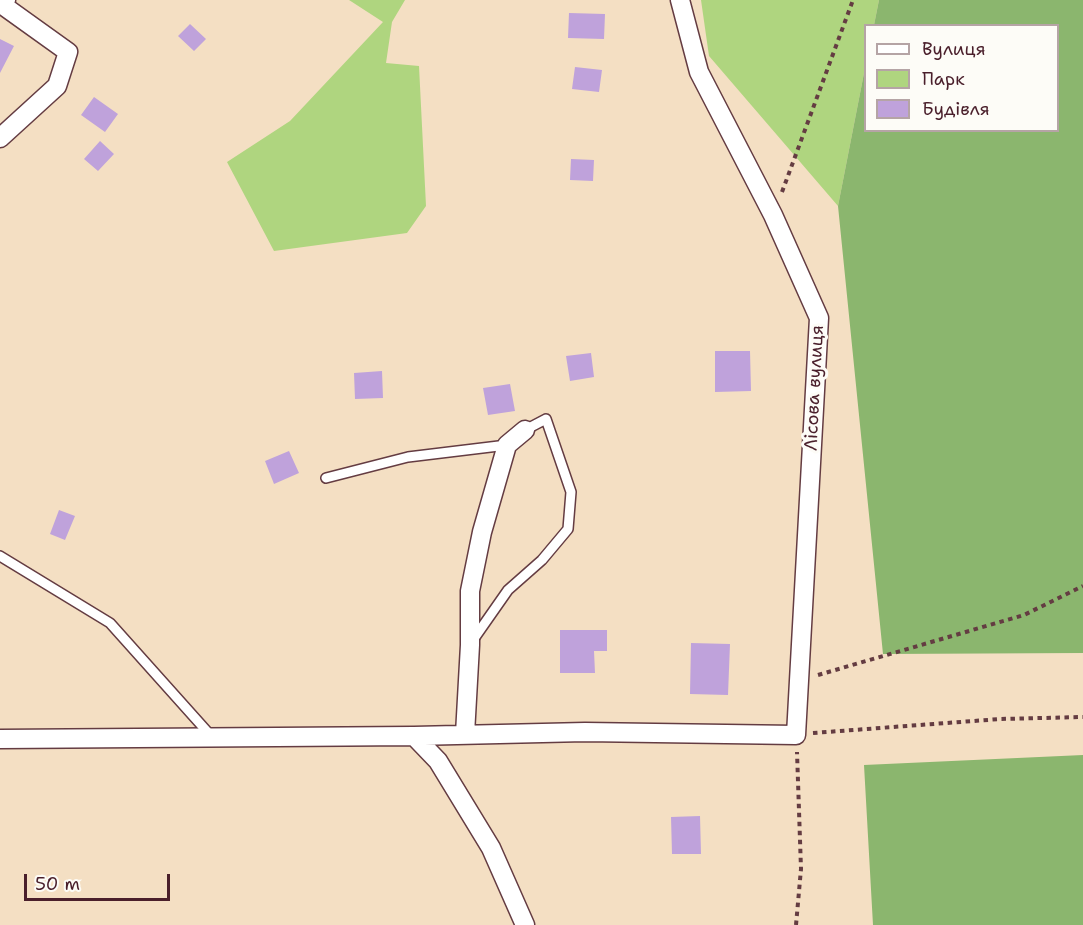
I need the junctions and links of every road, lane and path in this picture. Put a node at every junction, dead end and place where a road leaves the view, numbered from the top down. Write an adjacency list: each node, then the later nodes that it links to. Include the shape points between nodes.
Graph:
1 (6, 0): 4 (street)
2 (680, 0): 6 (street, Лісова вулиця, via 699,72)
3 (853, 0): 6 (path)
4 (0, 4): 5 (street, via 68,52 57,86)
5 (0, 138)
6 (773, 215): 18 (street, Лісова вулиця, via 819,318)
7 (525, 430): 8 (street); 12 (lane, via 546,419 571,492 568,529 542,560 508,590)
8 (507, 445): 9 (lane, via 408,457); 12 (street, via 482,531 470,591)
9 (326, 478)
10 (0, 555): 20 (lane, via 110,623)
11 (1083, 586): 13 (path, via 1024,615 818,674)
12 (470, 645): 17 (street)
13 (817, 686)
14 (1083, 717): 16 (path)
15 (816, 721): 16 (path)
16 (816, 733): 18 (path)
17 (465, 734): 18 (street); 19 (street)
18 (796, 735): 23 (path, via 801,869)
19 (414, 736): 20 (street); 22 (street, via 438,761 492,848)
20 (212, 737): 21 (street)
21 (2, 738)
22 (525, 925)
23 (796, 925)

